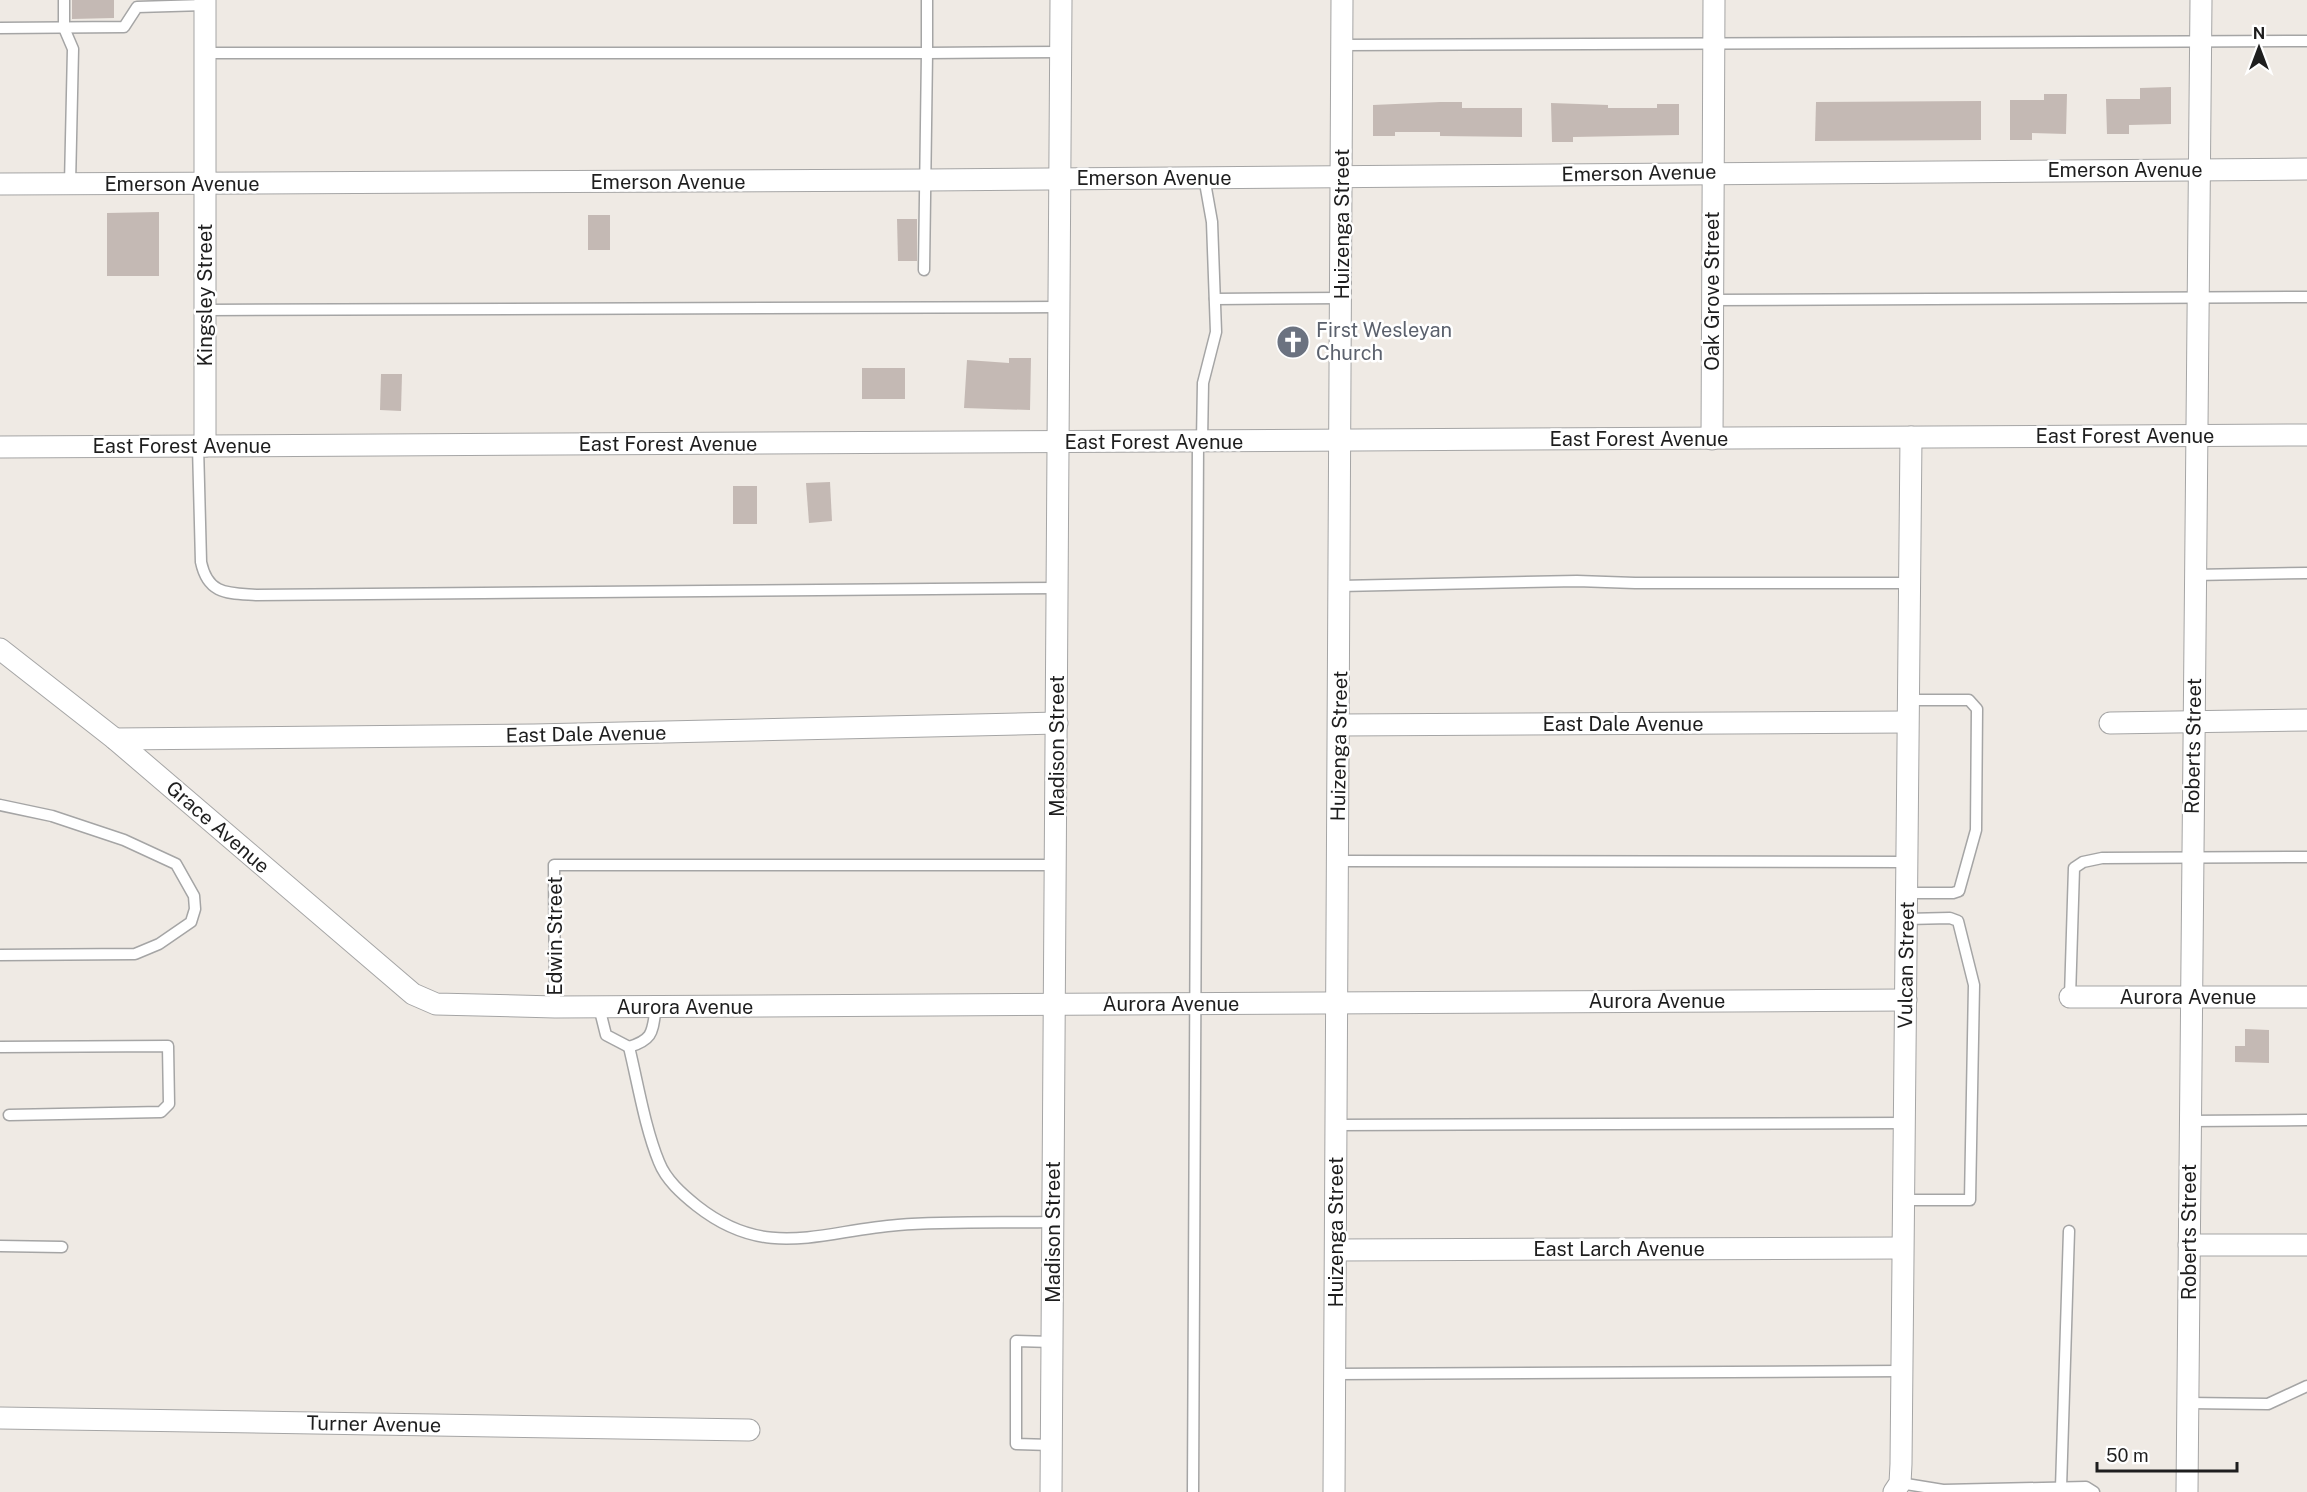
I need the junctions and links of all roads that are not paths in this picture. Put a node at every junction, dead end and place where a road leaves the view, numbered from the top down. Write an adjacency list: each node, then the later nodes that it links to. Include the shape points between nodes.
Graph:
1 (64, 0): 9 (lane)
2 (927, 0): 16 (lane)
3 (1061, 0): 14 (street, Madison Street)
4 (1342, 0): 13 (street, Huizenga Street)
5 (1714, 0): 12 (street, Oak Grove Street)
6 (2201, 0): 11 (street, Roberts Street)
7 (205, 3): 9 (lane, via 136,7 124,27); 15 (street, Kingsley Street)
8 (0, 28): 9 (lane)
9 (64, 28): 25 (lane, via 74,49)
10 (2307, 41): 11 (lane)
11 (2200, 42): 12 (lane); 17 (street, Roberts Street)
12 (1713, 43): 13 (lane); 19 (street, Oak Grove Street)
13 (1342, 45): 21 (street, Huizenga Street)
14 (1061, 52): 16 (lane); 22 (street, Madison Street)
15 (205, 53): 16 (lane); 26 (street, Kingsley Street)
16 (927, 53): 23 (lane)
17 (2199, 169): 18 (street, Emerson Avenue); 19 (street, Emerson Avenue); 30 (street, Roberts Street)
18 (2307, 169)
19 (1712, 172): 21 (street, Emerson Avenue); 32 (street, Oak Grove Street)
20 (1204, 177): 21 (street, Emerson Avenue); 22 (street, Emerson Avenue); 31 (lane, via 1212,222)
21 (1342, 177): 29 (street, Huizenga Street)
22 (1059, 178): 23 (street, Emerson Avenue); 33 (street, Madison Street)
23 (927, 180): 26 (street, Emerson Avenue); 27 (lane)
24 (0, 184): 25 (street, Emerson Avenue)
25 (70, 184): 26 (street, Emerson Avenue)
26 (204, 184): 34 (street, Kingsley Street)
27 (924, 270)
28 (2307, 297): 30 (lane)
29 (1342, 298): 31 (lane); 40 (street, Huizenga Street)
30 (2198, 298): 32 (lane); 36 (street, Roberts Street)
31 (1215, 299): 39 (lane, via 1215,332 1203,383)
32 (1712, 300): 38 (street, Oak Grove Street)
33 (1059, 307): 34 (lane); 41 (street, Madison Street)
34 (205, 310): 42 (street, Kingsley Street)
35 (2307, 435): 36 (street, East Forest Avenue)
36 (2196, 436): 37 (street, East Forest Avenue); 45 (street, Roberts Street)
37 (1911, 437): 38 (street, East Forest Avenue); 46 (street, Vulcan Street)
38 (1712, 439): 40 (street, East Forest Avenue)
39 (1200, 441): 40 (street, East Forest Avenue); 41 (street, East Forest Avenue); 73 (lane)
40 (1341, 441): 47 (street, Huizenga Street)
41 (1058, 442): 42 (street, East Forest Avenue); 48 (street, Madison Street)
42 (202, 446): 43 (street, East Forest Avenue); 48 (lane, via 201,562 210,584 227,592 256,595)
43 (0, 447)
44 (2307, 573): 45 (lane)
45 (2194, 575): 52 (street, Roberts Street)
46 (1911, 583): 47 (lane, via 1577,581); 50 (street, Vulcan Street)
47 (1340, 586): 56 (street, Huizenga Street)
48 (1058, 588): 54 (street, Madison Street)
49 (0, 649): 57 (street, Grace Avenue)
50 (1908, 700): 53 (street, Vulcan Street); 64 (lane, via 1970,700 1977,709 1976,830 1959,891)
51 (2307, 720): 52 (street)
52 (2194, 721): 55 (street); 60 (street, Roberts Street)
53 (1907, 722): 56 (street, East Dale Avenue); 62 (street, Vulcan Street)
54 (1057, 723): 57 (street, East Dale Avenue, via 534,735); 63 (street, Madison Street)
55 (2110, 723)
56 (1340, 725): 61 (street, Huizenga Street)
57 (115, 739): 72 (street, Grace Avenue, via 413,994)
58 (0, 805): 66 (lane, via 52,816 124,840 176,864 194,896 195,909 191,922 159,944 135,954)
59 (2307, 857): 60 (lane)
60 (2192, 858): 67 (lane, via 2102,858 2074,868); 68 (street, Roberts Street)
61 (1338, 861): 62 (lane); 71 (street, Huizenga Street)
62 (1907, 862): 64 (street, Vulcan Street)
63 (1056, 865): 74 (street, Madison Street); 75 (lane, Edwin Street, via 554,865)
64 (1907, 893): 65 (street, Vulcan Street)
65 (1906, 919): 70 (street, Vulcan Street); 85 (lane, via 1958,921 1974,985 1970,1200)
66 (0, 955)
67 (2070, 997): 68 (street, Aurora Avenue)
68 (2190, 997): 69 (street, Aurora Avenue); 82 (street, Roberts Street)
69 (2307, 997)
70 (1906, 1000): 71 (street, Aurora Avenue); 83 (street, Vulcan Street)
71 (1337, 1003): 73 (street, Aurora Avenue); 84 (street, Huizenga Street)
72 (436, 1004): 75 (street, Aurora Avenue)
73 (1197, 1004): 74 (street, Aurora Avenue); 105 (lane)
74 (1055, 1005): 77 (street, Aurora Avenue); 86 (street, Madison Street)
75 (555, 1007): 76 (street, Aurora Avenue)
76 (599, 1007): 77 (street, Aurora Avenue); 79 (lane, via 606,1035)
77 (656, 1007): 79 (lane, via 652,1033 646,1042)
78 (0, 1047): 80 (lane, via 168,1046 169,1104 161,1112)
79 (629, 1047): 86 (lane, via 659,1163 680,1192 709,1215 744,1234 796,1240 896,1225)
80 (9, 1115)
81 (2307, 1120): 82 (lane)
82 (2190, 1121): 88 (street, Roberts Street)
83 (1904, 1123): 84 (lane); 85 (street, Vulcan Street)
84 (1336, 1125): 93 (street, Huizenga Street)
85 (1903, 1200): 92 (street, Vulcan Street)
86 (1053, 1222): 94 (street, Madison Street)
87 (2069, 1231): 103 (lane)
88 (2189, 1245): 89 (street); 98 (street, Roberts Street)
89 (2307, 1245)
90 (0, 1246): 91 (lane)
91 (62, 1246)
92 (1902, 1248): 93 (street, East Larch Avenue); 95 (street, Vulcan Street)
93 (1336, 1250): 96 (street, Huizenga Street)
94 (1052, 1342): 101 (street, Madison Street); 101 (lane, via 1016,1341 1016,1444)
95 (1902, 1371): 96 (lane); 102 (street, Vulcan Street)
96 (1335, 1374): 106 (street, Huizenga Street)
97 (2307, 1386): 98 (lane, via 2268,1404)
98 (2188, 1403): 108 (street, Roberts Street)
99 (0, 1418): 100 (street, Turner Avenue)
100 (749, 1430)
101 (1051, 1445): 104 (street, Madison Street)
102 (1897, 1487): 103 (lane)
103 (2061, 1488): 107 (lane, via 2086,1487)
104 (1051, 1492)
105 (1193, 1492)
106 (1334, 1492)
107 (2094, 1492)
108 (2187, 1492)

